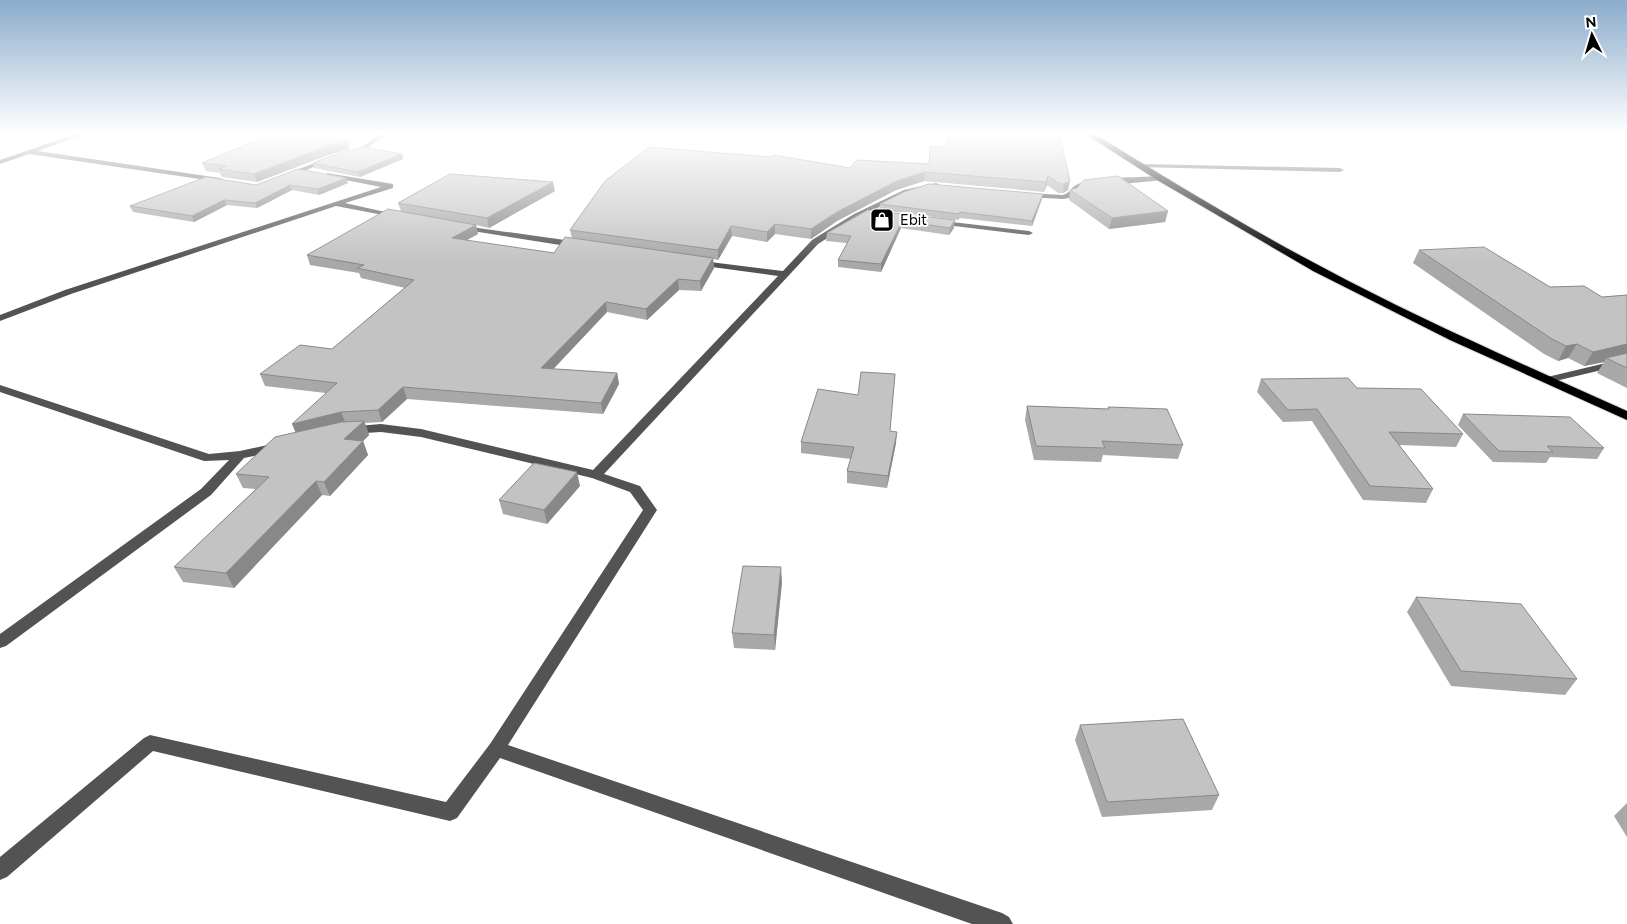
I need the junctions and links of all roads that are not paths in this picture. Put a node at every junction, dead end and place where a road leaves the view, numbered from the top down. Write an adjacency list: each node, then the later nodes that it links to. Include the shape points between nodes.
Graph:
1 (196, 176): 7 (street)
2 (283, 176): 6 (street)
3 (334, 176): 10 (street, via 390,186)
4 (1157, 176): 5 (highway)
5 (1160, 178): 9 (street, via 1092,183 1078,186 1071,195 1063,197); 22 (highway, via 1316,269)
6 (275, 179)
7 (230, 181)
8 (946, 185): 11 (street, via 916,188)
9 (1018, 195)
10 (335, 204): 13 (street); 20 (street, via 68,292)
11 (864, 212): 12 (street); 19 (street, via 815,242)
12 (883, 215)
13 (409, 218)
14 (932, 221): 16 (street)
15 (446, 225): 17 (street)
16 (1029, 233)
17 (591, 246)
18 (688, 260): 19 (street)
19 (784, 274): 28 (street)
20 (0, 318)
21 (1627, 361): 22 (street)
22 (1547, 380): 24 (highway)
23 (0, 388): 27 (street, via 208,458)
24 (1627, 416)
25 (337, 432): 28 (street, via 382,428 421,433)
26 (291, 443): 27 (street)
27 (240, 456): 29 (street, via 206,492)
28 (596, 475): 30 (street, via 635,489 650,510)
29 (0, 642)
30 (496, 749): 31 (street, via 450,812 150,743); 32 (street)
31 (0, 870)
32 (1002, 924)

